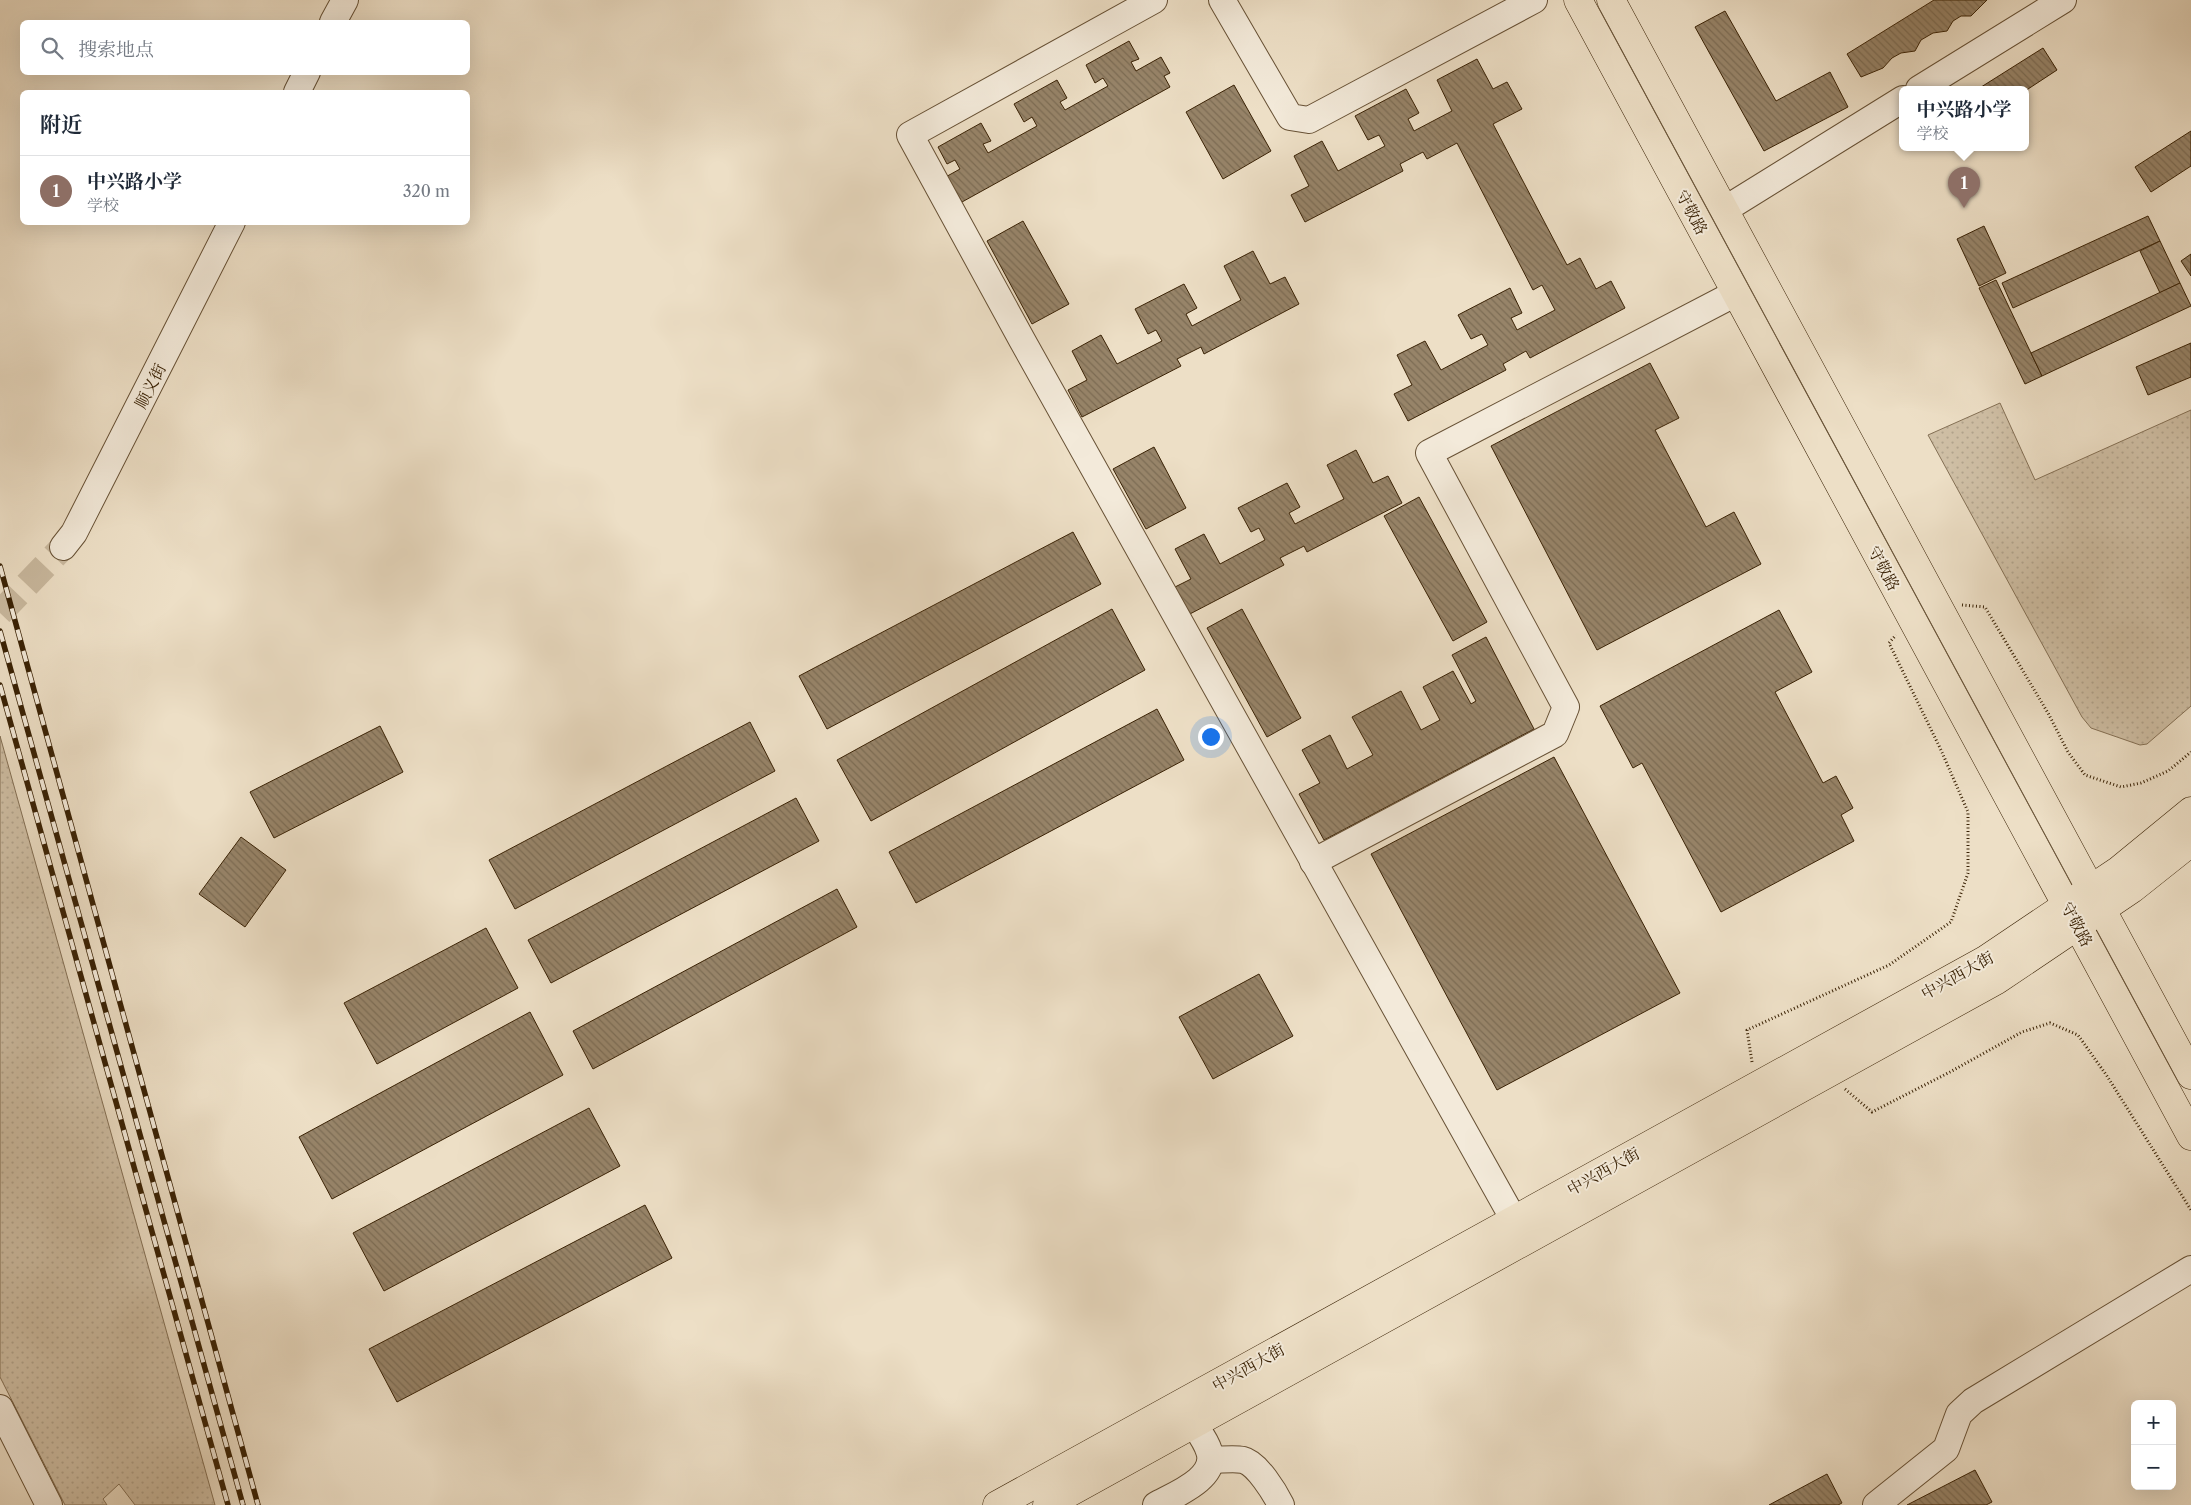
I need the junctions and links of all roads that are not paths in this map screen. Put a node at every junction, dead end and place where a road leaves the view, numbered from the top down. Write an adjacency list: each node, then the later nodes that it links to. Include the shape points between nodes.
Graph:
1 (345, 0): 8 (street)
2 (1154, 0): 19 (street, via 910,135)
3 (1222, 0): 4 (street, via 1290,117 1300,120 1309,120)
4 (1534, 0)
5 (1578, 0): 15 (main road, 守敬路)
6 (1610, 0): 13 (main road, 守敬路)
7 (2063, 0): 10 (street)
8 (334, 20)
9 (306, 75): 11 (street)
10 (1924, 86)
11 (298, 90)
12 (1899, 101): 13 (street)
13 (1724, 210): 20 (main road, 守敬路)
14 (230, 225): 16 (street, 顺义街, via 79,524)
15 (1736, 293): 19 (street, via 1429,453 1566,707 1555,734); 21 (main road, 守敬路)
16 (63, 547)
17 (2191, 812): 20 (main road, 中兴西大街, via 2119,870)
18 (2191, 842): 20 (main road, 中兴西大街, via 2132,889)
19 (1313, 862): 24 (street)
20 (2096, 900): 21 (main road, 中兴西大街); 22 (main road, 守敬路)
21 (2072, 916): 23 (main road, 守敬路); 24 (main road, 中兴西大街, via 1985,960); 27 (main road, 中兴西大街, via 1997,980)
22 (2191, 1075)
23 (2191, 1136)
24 (1514, 1220): 30 (main road, 中兴西大街)
25 (2191, 1270): 34 (street, via 1973,1401 1959,1414 1946,1449)
26 (0, 1408): 29 (street)
27 (1194, 1423): 28 (street); 31 (main road, 中兴西大街)
28 (1212, 1460): 32 (street, via 1210,1468 1193,1484); 33 (street, via 1245,1460 1257,1470)
29 (49, 1505)
30 (997, 1505)
31 (1047, 1505)
32 (1156, 1505)
33 (1281, 1505)
34 (1876, 1505)

